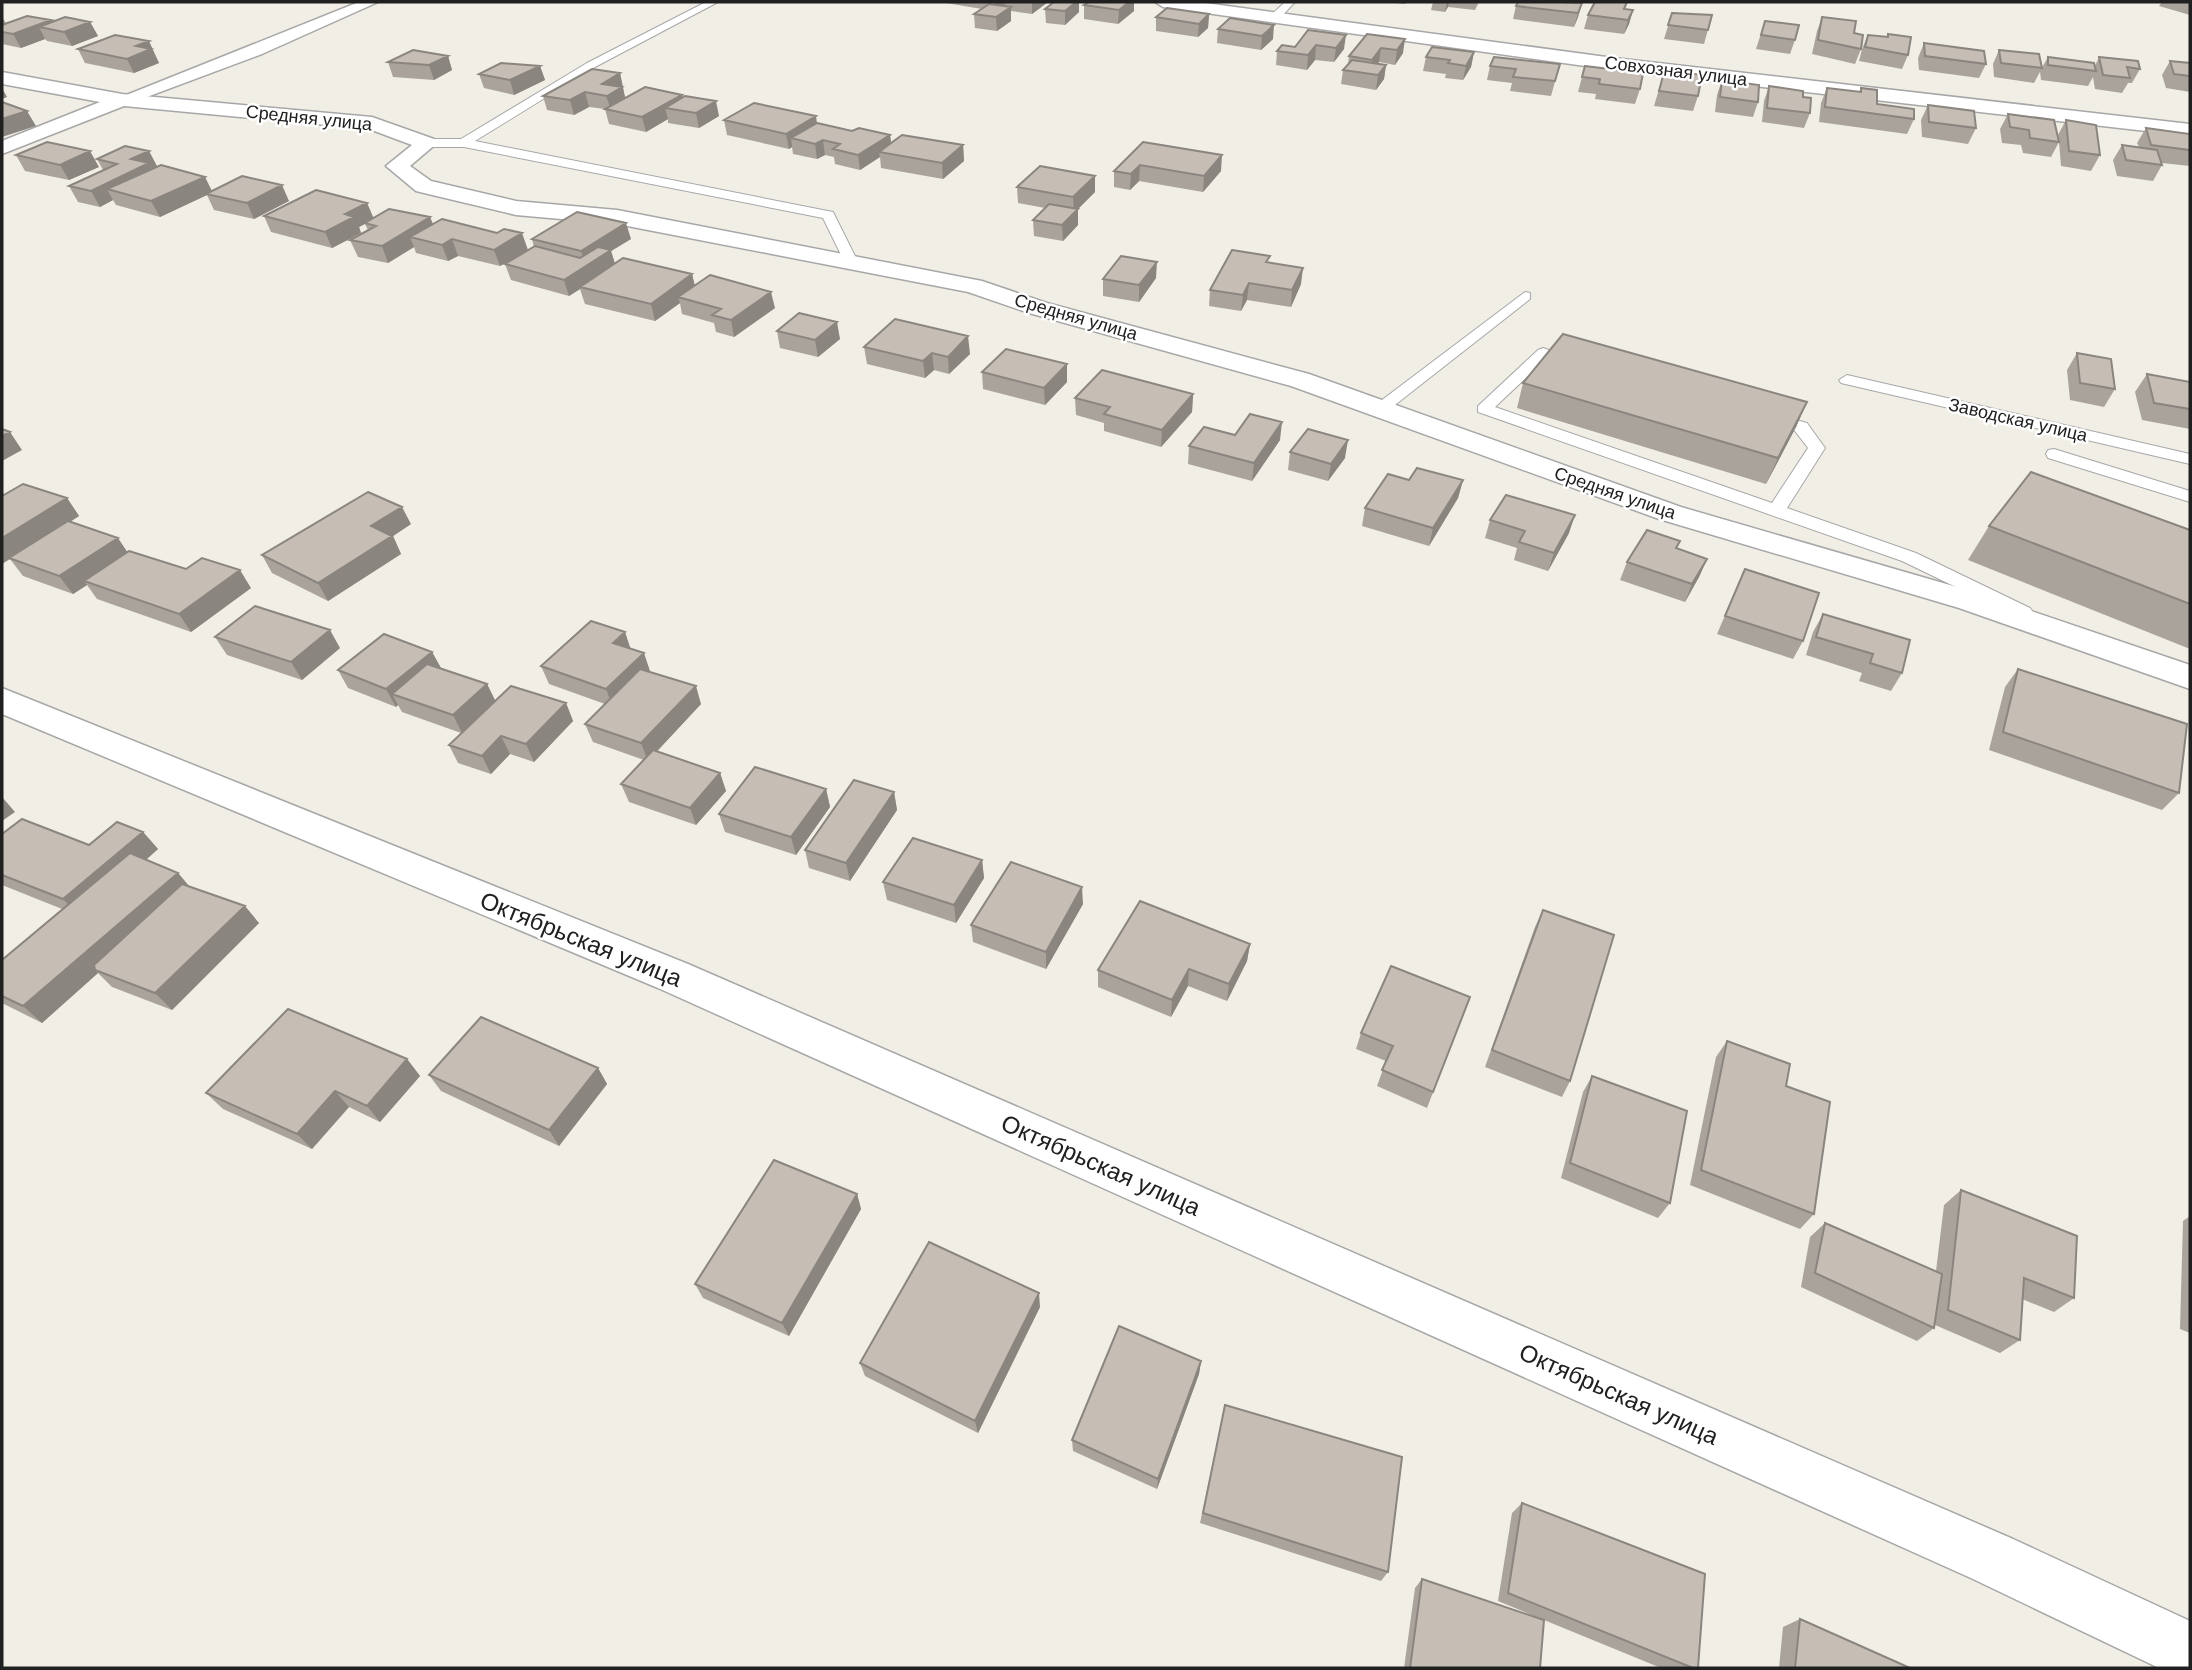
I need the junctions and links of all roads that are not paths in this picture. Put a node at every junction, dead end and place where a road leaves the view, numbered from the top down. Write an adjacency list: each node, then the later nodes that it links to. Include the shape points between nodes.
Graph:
1 (372, 2): 7 (street)
2 (713, 2): 10 (lane, via 591,65)
3 (1163, 2): 5 (street, Совхозная улица)
4 (1290, 2): 5 (lane)
5 (1274, 18): 8 (street, Совхозная улица, via 1614,64)
6 (2, 78): 7 (street, Средняя улица)
7 (122, 100): 9 (street, Средняя улица, via 372,123); 11 (street)
8 (2190, 130)
9 (427, 143): 10 (lane); 12 (street, Средняя улица, via 397,166 424,186 516,208 617,217)
10 (464, 143): 12 (lane, via 828,215)
11 (2, 148)
12 (851, 262): 16 (street, Средняя улица, via 972,286 1300,380)
13 (1525, 296): 16 (lane)
14 (1595, 368): 21 (lane, via 1543,353 1484,409)
15 (1847, 380): 19 (lane, Заводская улица)
16 (1380, 410): 22 (street, Средняя улица, via 1670,513)
17 (1749, 412): 21 (lane, via 1801,427 1817,448)
18 (2054, 454): 20 (lane)
19 (2190, 459)
20 (2190, 497)
21 (1776, 511): 22 (lane, via 1909,558)
22 (2076, 637): 23 (street, Средняя улица)
23 (2190, 677)
24 (2, 701): 25 (street, Октябрьская улица, via 673,976 1993,1559)
25 (2190, 1652)

